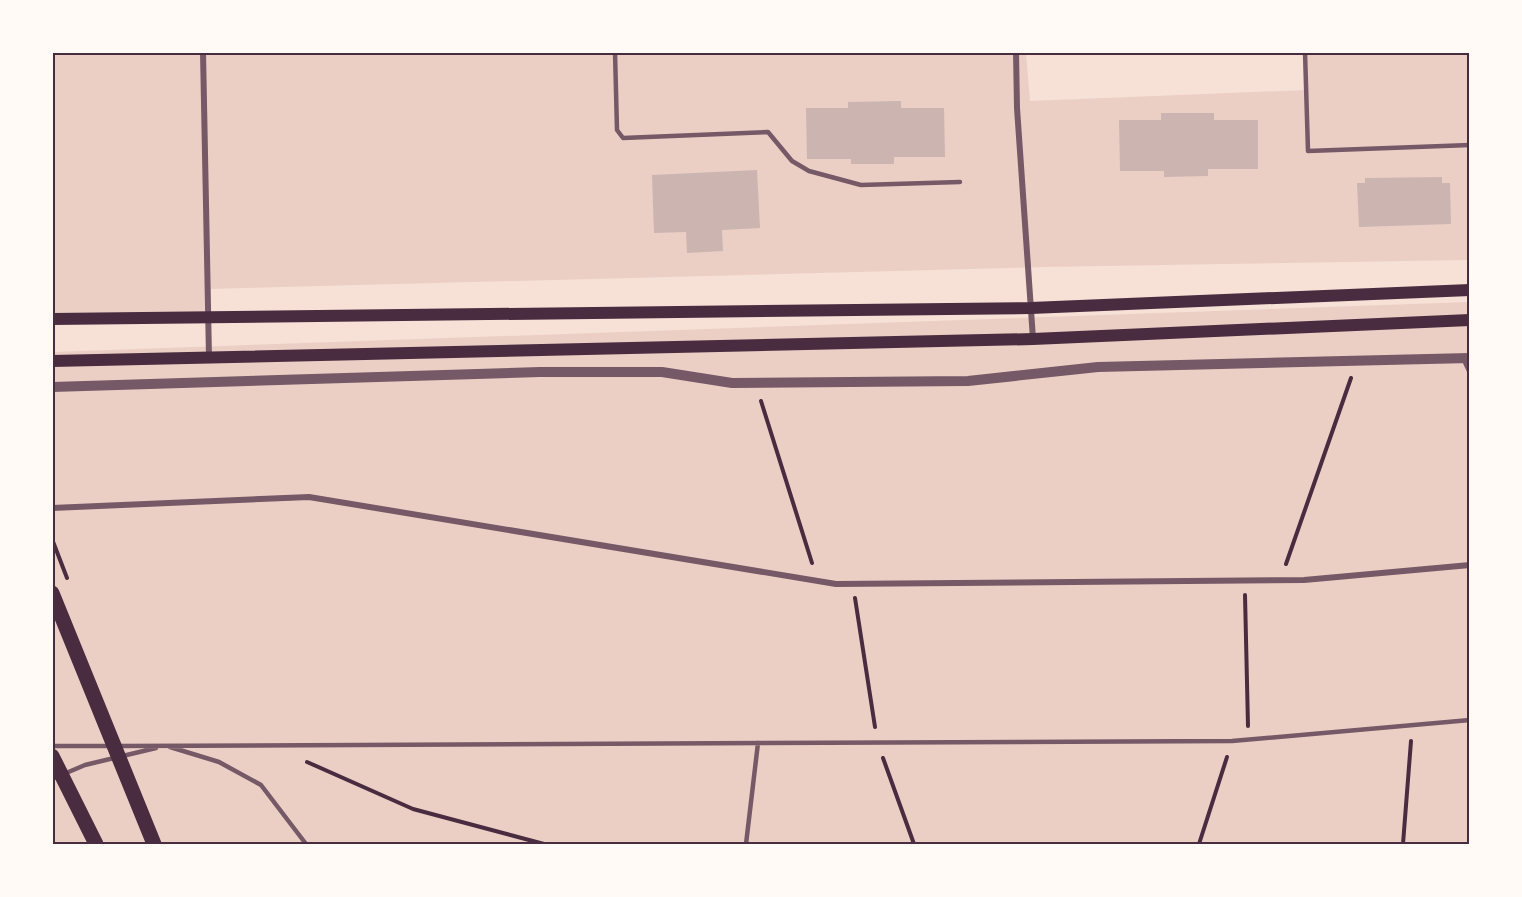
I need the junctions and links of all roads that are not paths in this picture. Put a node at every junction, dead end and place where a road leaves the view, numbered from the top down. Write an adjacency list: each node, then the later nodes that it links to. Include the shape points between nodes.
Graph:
1 (203, 52): 9 (street)
2 (615, 52): 6 (lane, via 617,130 623,138 768,132 792,161 809,171 861,186)
3 (1016, 52): 8 (street)
4 (1305, 52): 5 (lane, via 1308,151)
5 (1470, 145)
6 (960, 182)
7 (1470, 290): 8 (main road)
8 (1031, 309): 9 (main road); 12 (street)
9 (209, 316): 10 (main road); 13 (street)
10 (52, 319)
11 (1470, 320): 12 (main road)
12 (1033, 339): 13 (main road)
13 (209, 358): 15 (main road)
14 (1466, 358): 16 (lane); 17 (street, via 1098,367 968,381 732,383 662,372 540,372)
15 (52, 361)
16 (1470, 373)
17 (52, 387)
18 (52, 508): 19 (street, via 309,497 853,584 1280,580)
19 (1470, 565)
20 (52, 593): 28 (main road)
21 (1470, 720): 22 (lane, via 1232,741)
22 (758, 743): 24 (lane); 30 (lane)
23 (52, 746): 24 (lane)
24 (164, 746): 26 (lane, via 85,765); 29 (lane, via 219,762 261,785)
25 (52, 756): 27 (main road)
26 (52, 779)
27 (96, 844)
28 (154, 844)
29 (306, 844)
30 (746, 844)

